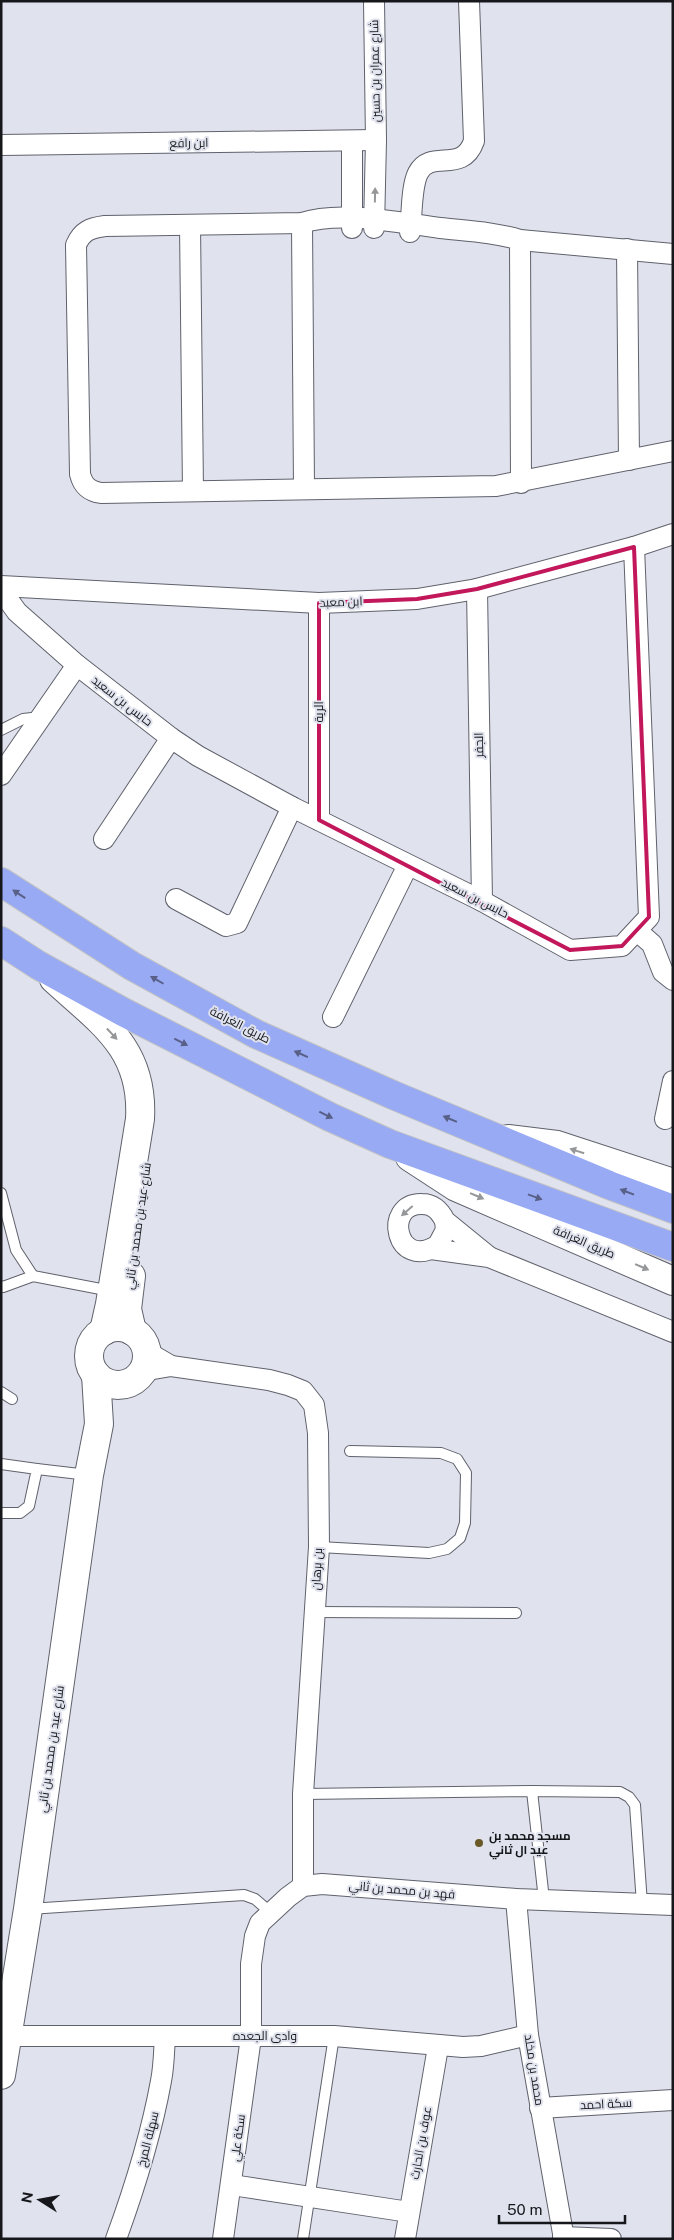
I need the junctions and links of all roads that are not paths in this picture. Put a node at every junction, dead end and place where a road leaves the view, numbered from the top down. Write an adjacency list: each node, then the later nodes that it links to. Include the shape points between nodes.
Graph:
1 (374, 1): 3 (street, شارع عمران بن حسين)
2 (469, 1): 10 (street, via 474,141 465,156 429,163 418,172)
3 (376, 140): 4 (street, ابن رافع); 8 (street, شارع عمران بن حسين, one-way to 3)
4 (352, 141): 5 (street, ابن رافع); 7 (street)
5 (1, 145)
6 (302, 223): 7 (street, via 327,229); 9 (street); 17 (street)
7 (352, 223): 8 (street)
8 (375, 224): 10 (street)
9 (190, 225): 18 (street); 18 (street, via 96,227 80,236 76,245 82,482 101,494)
10 (411, 228): 11 (street, via 486,242)
11 (520, 240): 12 (street); 16 (street)
12 (627, 249): 13 (street); 15 (street)
13 (673, 254)
14 (673, 451): 15 (street)
15 (629, 460): 16 (street)
16 (521, 483): 17 (street, via 484,487)
17 (304, 489): 18 (street)
18 (193, 491)
19 (673, 534): 20 (street, ابن معبد)
20 (634, 547): 22 (street, ابن معبد); 36 (street, حابس بن سعيد, via 648,917)
21 (1, 588): 23 (street, ابن معبد); 24 (street, حابس بن سعيد, via 17,612)
22 (477, 588): 23 (street, ابن معبد, via 417,600); 35 (street, الجفر)
23 (319, 603): 30 (street, الرية)
24 (77, 666): 25 (street); 27 (street, حابس بن سعيد)
25 (41, 717): 26 (lane, via 23,719); 28 (street)
26 (1, 730)
27 (171, 738): 29 (street, حابس بن سعيد); 31 (street)
28 (1, 775)
29 (292, 807): 30 (street, حابس بن سعيد); 34 (street, via 236,923 226,926)
30 (319, 820): 32 (street, حابس بن سعيد)
31 (104, 838)
32 (408, 866): 35 (street, حابس بن سعيد); 40 (street)
33 (1, 882): 43 (highway, طريق الغرافة, one-way to 33, via 256,1034 132,966)
34 (176, 899)
35 (482, 900): 36 (street, حابس بن سعيد, via 570,950 622,946)
36 (636, 931): 39 (street, via 652,944 663,972)
37 (1, 940): 38 (highway, طريق الغرافة)
38 (38, 965): 44 (street, شارع عيد بن محمد بن ثاني, one-way to 44, via 102,1023 125,1049 141,1100); 45 (highway, طريق الغرافة, one-way to 45, via 166,1034)
39 (673, 980)
40 (333, 1017)
41 (673, 1081): 42 (street)
42 (665, 1119)
43 (495, 1138): 46 (street, طريق الغرافة, one-way to 43, via 557,1145); 48 (highway, طريق الغرافة, one-way to 43)
44 (136, 1140): 56 (street, شارع عيد بن محمد بن ثاني); 59 (street, شارع عيد بن محمد بن ثاني, via 141,1134 150,1139 127,1299)
45 (390, 1144): 50 (highway, طريق الغرافة, one-way to 50); 54 (street, طريق الغرافة, one-way to 54, via 456,1187)
46 (673, 1183)
47 (1, 1193): 53 (lane, via 16,1250)
48 (673, 1209)
49 (445, 1221): 51 (street, via 443,1238); 51 (street, one-way to 51, via 435,1207 427,1204 409,1207 398,1221 400,1238 406,1246 422,1251); 52 (street)
50 (673, 1247)
51 (431, 1249): 52 (street)
52 (489, 1257): 58 (street)
53 (33, 1276): 55 (lane); 56 (lane)
54 (673, 1280)
55 (1, 1286)
56 (112, 1291): 57 (street, شارع عيد بن محمد بن ثاني)
57 (104, 1331): 59 (street, via 121,1327); 60 (street, via 97,1336 90,1351)
58 (673, 1332)
59 (136, 1360): 60 (street, via 108,1383); 63 (street, شارع عيد بن محمد بن ثاني); 69 (street, بن برهان, via 268,1380 303,1391 314,1405 318,1433)
60 (96, 1374): 63 (street, شارع عيد بن محمد بن ثاني)
61 (1, 1392): 62 (lane)
62 (12, 1399)
63 (99, 1424): 67 (street, شارع عيد بن محمد بن ثاني)
64 (350, 1451): 69 (lane, via 441,1453 458,1459 466,1473 465,1524 460,1538 447,1548 429,1553)
65 (1, 1464): 66 (lane)
66 (36, 1469): 67 (lane); 68 (lane, via 29,1506 20,1513)
67 (89, 1475): 79 (street, شارع عيد بن محمد بن ثاني)
68 (1, 1513)
69 (319, 1547): 70 (street, بن برهان)
70 (315, 1612): 71 (lane); 73 (street, بن برهان)
71 (516, 1613)
72 (532, 1791): 73 (lane); 76 (lane); 77 (lane, via 610,1791 629,1797 636,1815)
73 (303, 1794): 74 (street, بن برهان)
74 (303, 1886): 75 (street, فهد بن محمد بن ثاني, via 322,1884); 80 (street)
75 (516, 1899): 76 (street, فهد بن محمد بن ثاني); 81 (street, محمد بن مخلد)
76 (544, 1900): 77 (street, فهد بن محمد بن ثاني)
77 (642, 1904): 78 (street, فهد بن محمد بن ثاني)
78 (673, 1905)
79 (28, 1909): 80 (lane, via 238,1895 255,1898); 82 (street, شارع عيد بن محمد بن ثاني)
80 (270, 1912): 85 (street, via 260,1923 253,1944)
81 (528, 2035): 86 (street, وادى الجعده, via 481,2046); 89 (street, محمد بن مخلد)
82 (5, 2036): 83 (street, وادى الجعده); 87 (street, شارع عيد بن محمد بن ثاني)
83 (165, 2036): 85 (street, وادى الجعده); 94 (street, سهلة المرخ, via 162,2079 151,2132)
84 (334, 2036): 85 (street, وادى الجعده); 86 (street, وادى الجعده); 91 (lane)
85 (251, 2037): 90 (street, سكة علي)
86 (438, 2047): 92 (street, عوف بن الحارث)
87 (1, 2075)
88 (673, 2100): 89 (street, سكة احمد)
89 (540, 2108): 93 (street, محمد بن مخلد)
90 (232, 2185): 91 (street); 95 (street, سكة علي)
91 (308, 2197): 92 (street); 96 (lane)
92 (409, 2212): 97 (street, عوف بن الحارث)
93 (563, 2238): 98 (street)
94 (116, 2239)
95 (223, 2239)
96 (302, 2239)
97 (405, 2239)
98 (611, 2239)

